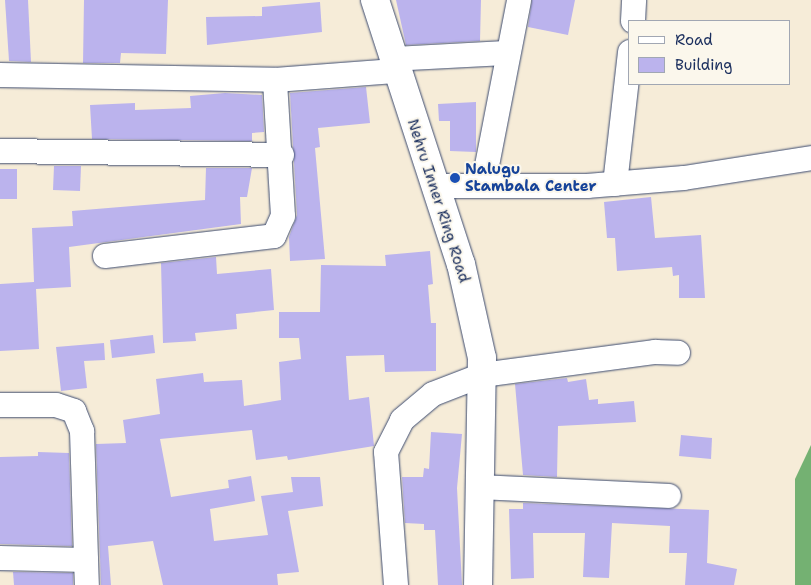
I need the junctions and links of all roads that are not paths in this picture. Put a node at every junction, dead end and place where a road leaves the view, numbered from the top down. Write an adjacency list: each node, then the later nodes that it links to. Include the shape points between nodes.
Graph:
1 (375, 0): 6 (street, Nehru Inner Ring Road)
2 (519, 0): 5 (street)
3 (634, 0): 4 (street)
4 (633, 20)
5 (508, 53): 6 (street); 15 (street)
6 (393, 65): 9 (street); 14 (street, Nehru Inner Ring Road)
7 (628, 70): 13 (street)
8 (0, 75): 9 (street)
9 (275, 80): 11 (street)
10 (0, 151): 11 (street)
11 (282, 155): 16 (street, via 283,216 274,236 265,241)
12 (811, 158): 13 (street)
13 (615, 184): 15 (street)
14 (434, 186): 15 (street); 18 (street, Nehru Inner Ring Road, via 461,264 482,358)
15 (482, 186)
16 (105, 256)
17 (678, 353): 18 (street, via 655,352)
18 (482, 375): 20 (street, Nehru Inner Ring Road); 25 (street, via 433,394 402,420 386,452)
19 (0, 405): 23 (street, via 56,405 74,411 82,431)
20 (480, 488): 21 (street); 26 (street, Nehru Inner Ring Road)
21 (669, 496)
22 (0, 558): 23 (street)
23 (86, 560): 24 (street)
24 (87, 585)
25 (396, 585)
26 (478, 585)

